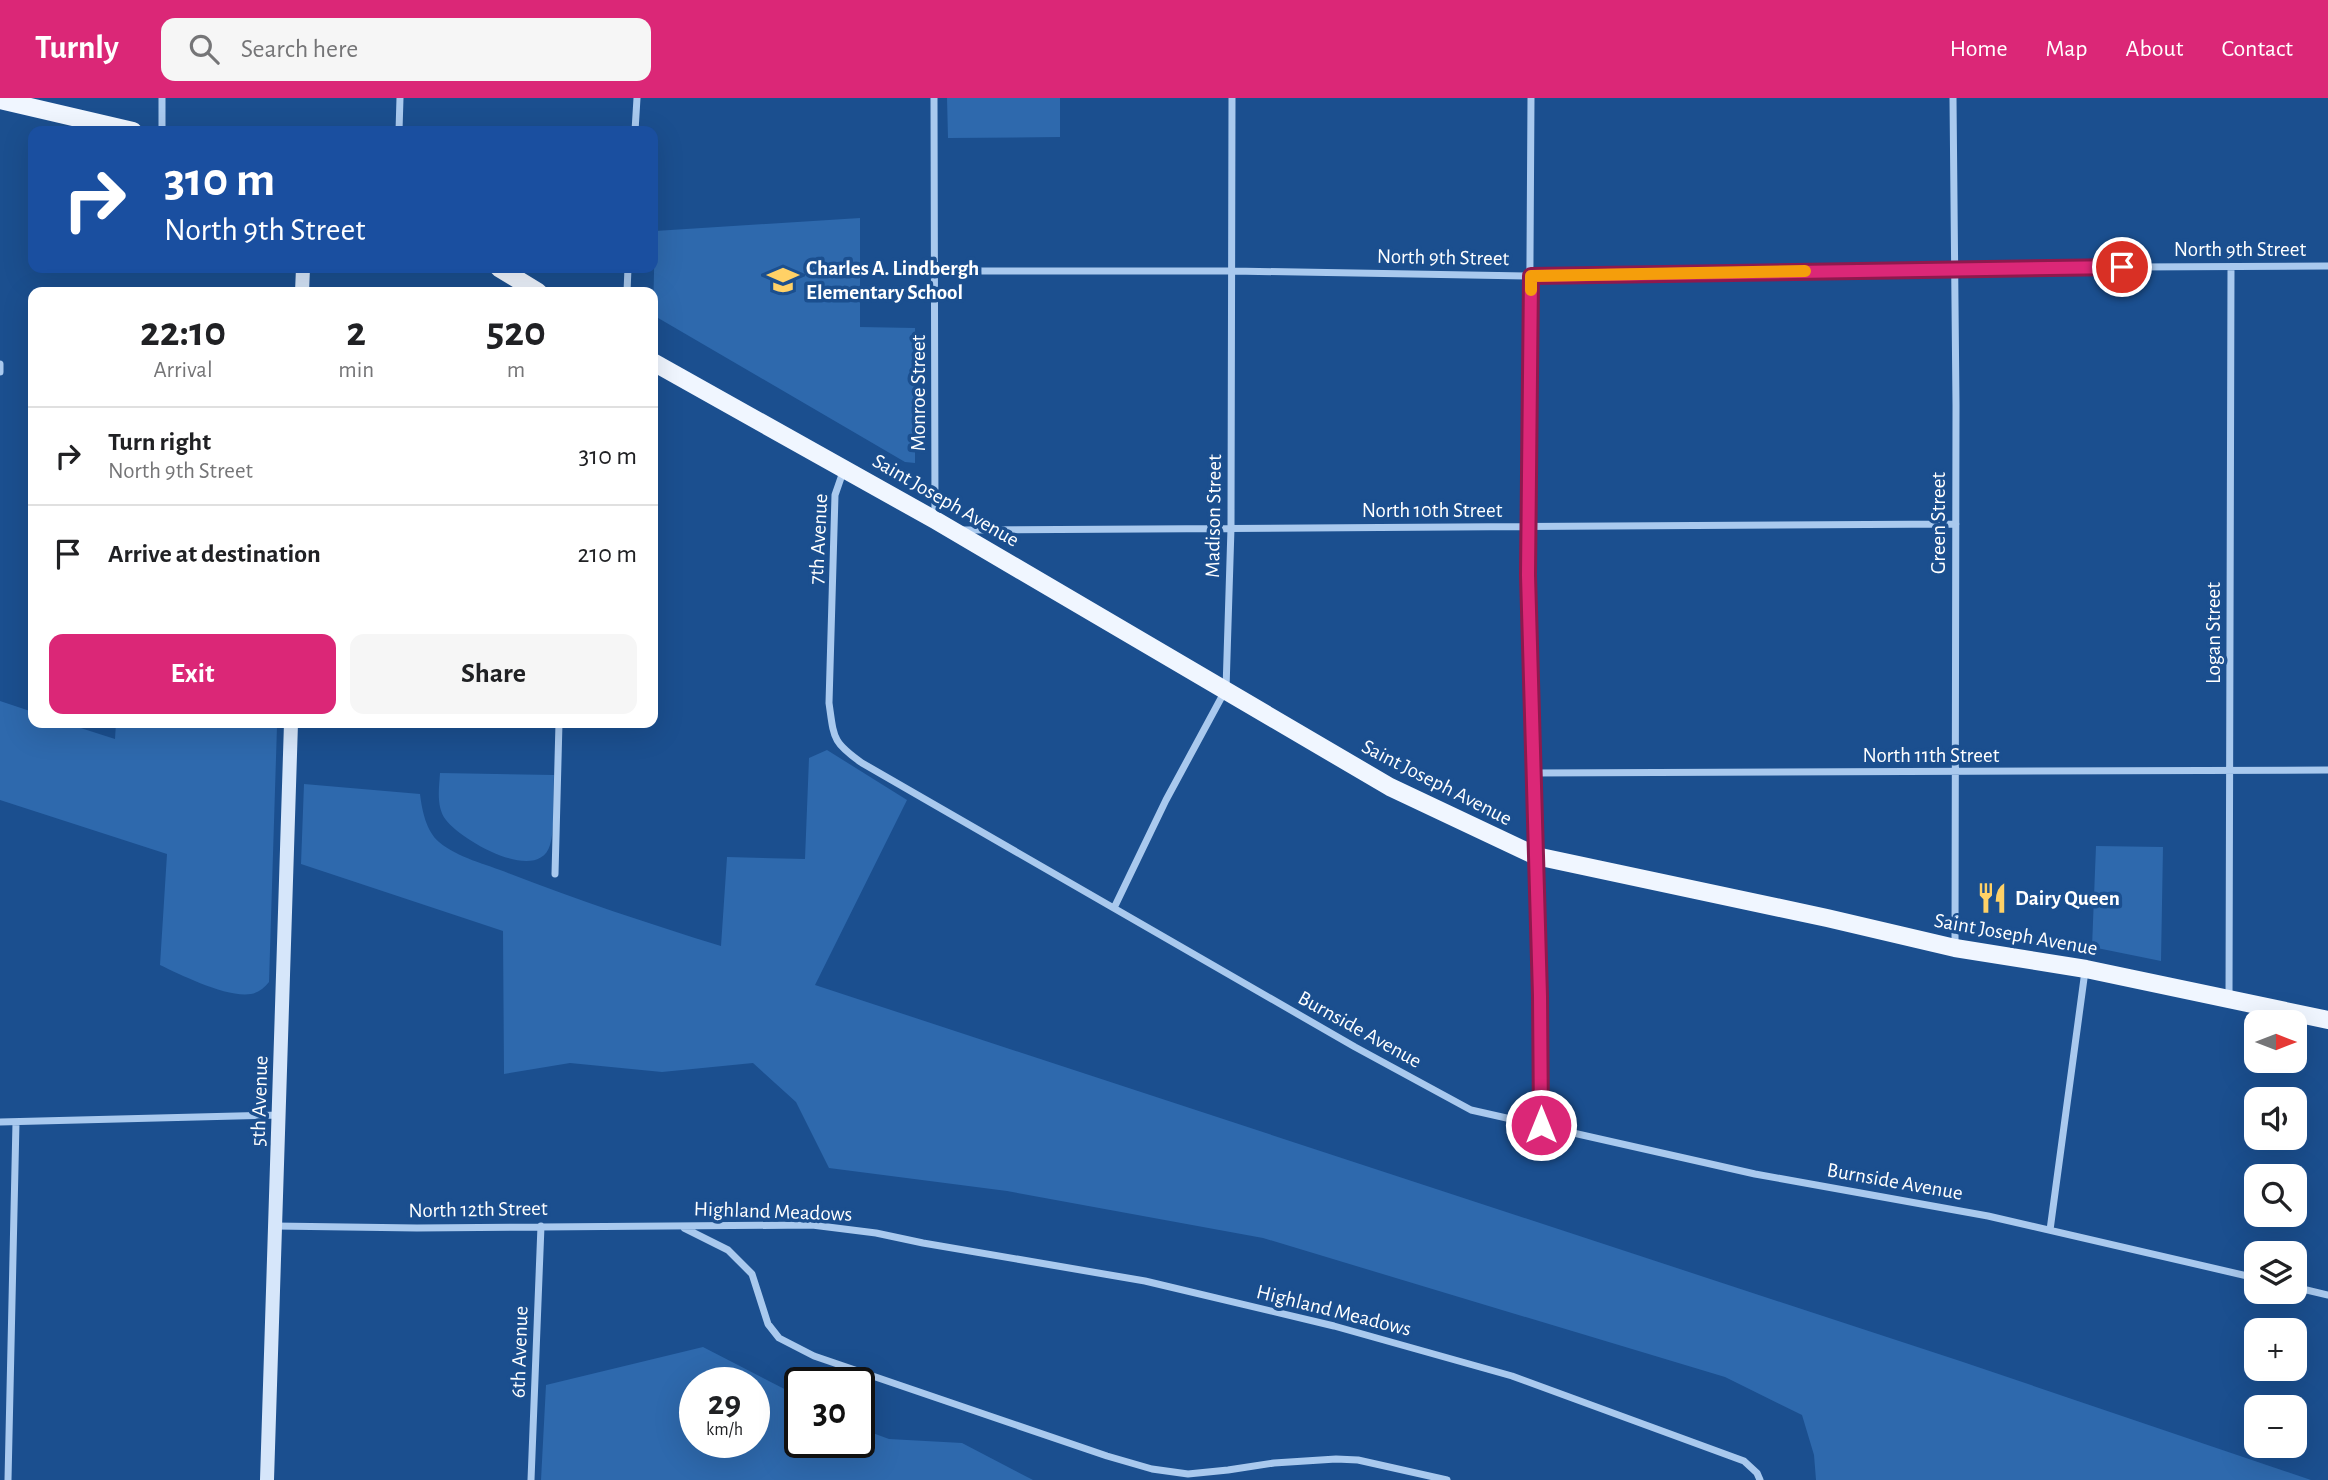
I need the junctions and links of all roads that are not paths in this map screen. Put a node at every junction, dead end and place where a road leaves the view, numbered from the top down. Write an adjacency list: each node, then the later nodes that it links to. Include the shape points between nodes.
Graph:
1 (162, 98): 10 (street)
2 (400, 98): 11 (street)
3 (637, 98): 12 (street)
4 (934, 98): 16 (street, Monroe Street)
5 (1232, 98): 17 (street, Madison Street)
6 (1531, 98): 19 (street)
7 (1953, 98): 15 (street, Green Street)
8 (0, 100): 9 (main road)
9 (112, 126)
10 (162, 126)
11 (399, 126)
12 (635, 126)
13 (2328, 266): 14 (street, North 9th Street)
14 (2231, 267): 15 (street, North 9th Street); 36 (street, Logan Street)
15 (1955, 268): 19 (street, North 9th Street); 26 (street, Green Street)
16 (935, 271): 17 (street, North 9th Street); 25 (street, Monroe Street)
17 (1233, 271): 19 (street, North 9th Street); 28 (street, Madison Street)
18 (507, 273): 20 (main road)
19 (1531, 276): 27 (street)
20 (530, 287)
21 (0, 364): 23 (street)
22 (658, 365): 24 (main road, Saint Joseph Avenue)
23 (0, 372)
24 (844, 468): 25 (main road, Saint Joseph Avenue); 30 (street, 7th Avenue, via 835,495)
25 (935, 520): 29 (main road, Saint Joseph Avenue)
26 (1956, 524): 27 (street, North 10th Street); 35 (street, Green Street)
27 (1528, 527): 28 (street, North 10th Street); 37 (street)
28 (1231, 528): 29 (street, North 10th Street); 31 (street, Madison Street)
29 (951, 530): 31 (main road, Saint Joseph Avenue)
30 (832, 613): 40 (street, Burnside Avenue, via 829,703 837,743 863,763)
31 (1226, 689): 38 (main road, Saint Joseph Avenue, via 1390,787); 40 (street, Madison Street)
32 (291, 728): 45 (street, 5th Avenue)
33 (559, 728): 39 (street)
34 (2328, 770): 36 (street, North 11th Street)
35 (1955, 772): 36 (street, North 11th Street); 37 (street, North 11th Street); 41 (street, Green Street)
36 (2230, 772): 43 (street, Logan Street)
37 (1534, 773): 38 (street)
38 (1536, 856): 41 (main road, Saint Joseph Avenue); 48 (street)
39 (555, 874)
40 (1114, 908): 48 (street, Burnside Avenue, via 1471,1110)
41 (1955, 948): 42 (main road, Saint Joseph Avenue)
42 (2086, 969): 43 (main road, Saint Joseph Avenue); 52 (street)
43 (2229, 1000): 44 (main road, Saint Joseph Avenue)
44 (2328, 1020)
45 (279, 1115): 47 (street); 49 (street, 5th Avenue)
46 (0, 1122): 47 (street)
47 (16, 1122): 56 (street)
48 (1541, 1125): 52 (street, Burnside Avenue, via 1755,1174)
49 (275, 1226): 50 (street, North 12th Street); 57 (street, 5th Avenue)
50 (541, 1226): 51 (street, North 12th Street); 58 (street, 6th Avenue)
51 (681, 1226): 59 (street, Highland Meadows, via 728,1250 752,1274 768,1324 779,1338 814,1356 1107,1456 1188,1474 1274,1463 1358,1460); 60 (street, Highland Meadows, via 811,1225 1145,1281 1334,1326 1511,1376 1744,1461)
52 (2050, 1230): 53 (street, Burnside Avenue)
53 (2244, 1275)
54 (2307, 1290): 55 (street)
55 (2328, 1295)
56 (8, 1480)
57 (267, 1480)
58 (531, 1480)
59 (1447, 1480)
60 (1760, 1480)

